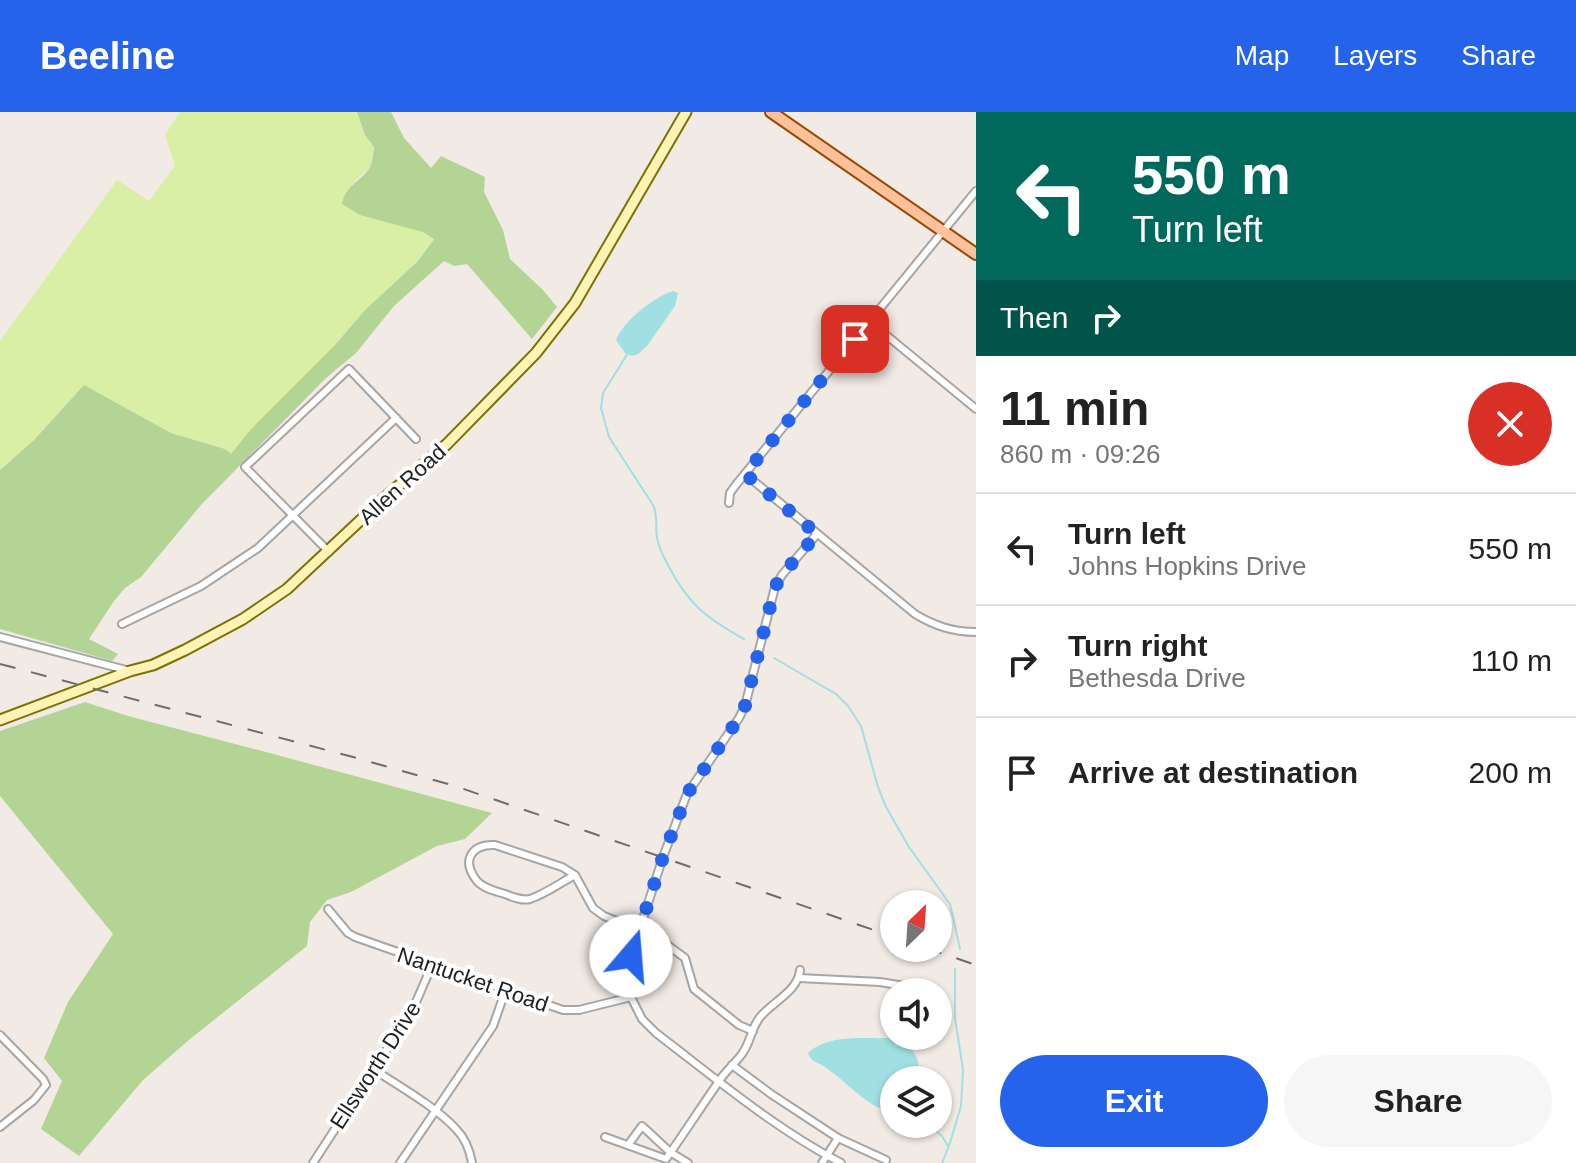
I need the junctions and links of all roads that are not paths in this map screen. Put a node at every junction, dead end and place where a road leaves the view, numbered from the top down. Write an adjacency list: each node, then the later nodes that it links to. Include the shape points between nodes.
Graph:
1 (686, 112): 14 (main road, Allen Road, via 575,303 536,353)
2 (771, 112): 4 (main road)
3 (976, 191): 4 (street)
4 (944, 230): 5 (main road); 6 (street)
5 (976, 254)
6 (869, 321): 7 (street); 10 (street)
7 (976, 409)
8 (396, 418): 9 (street); 12 (street); 12 (street, via 349,369 256,456 245,467)
9 (416, 439)
10 (745, 474): 11 (street); 13 (street)
11 (729, 503)
12 (293, 516): 14 (street); 15 (street, via 258,548 201,586)
13 (817, 534): 16 (street, via 915,614 934,625); 22 (street, via 775,587 745,706 687,794)
14 (329, 552): 18 (main road, Allen Road, via 243,619 153,665)
15 (122, 624)
16 (976, 632)
17 (0, 637): 18 (street)
18 (130, 671): 19 (main road, Allen Road)
19 (0, 720)
20 (575, 875): 20 (street, via 495,845 485,844 469,859 478,882 520,899); 22 (street, via 593,908)
21 (328, 909): 24 (street, Nantucket Road, via 355,937)
22 (639, 930): 29 (street, via 629,965)
23 (655, 936): 30 (street, via 685,958 694,989)
24 (432, 965): 28 (street, Nantucket Road); 33 (street, Ellsworth Drive, via 413,1009)
25 (800, 970): 26 (street)
26 (799, 978): 27 (street); 30 (street)
27 (880, 982)
28 (506, 989): 29 (street, Nantucket Road, via 563,1010); 35 (street, via 493,1026)
29 (631, 997): 34 (street, via 656,1033)
30 (753, 1031): 32 (street)
31 (0, 1035): 36 (street, via 46,1085)
32 (732, 1065): 34 (street); 38 (street)
33 (373, 1069): 35 (street); 43 (street, Ellsworth Drive)
34 (720, 1081): 40 (street); 41 (street)
35 (435, 1111): 44 (street); 45 (street, via 456,1128)
36 (0, 1127)
37 (605, 1137): 39 (street)
38 (838, 1138): 41 (street); 42 (street)
39 (628, 1145): 40 (street, via 666,1159); 40 (street, via 642,1126)
40 (670, 1152): 46 (street)
41 (826, 1155): 47 (street); 48 (street)
42 (886, 1160)
43 (313, 1163)
44 (400, 1163)
45 (472, 1163)
46 (688, 1163)
47 (822, 1163)
48 (841, 1163)

